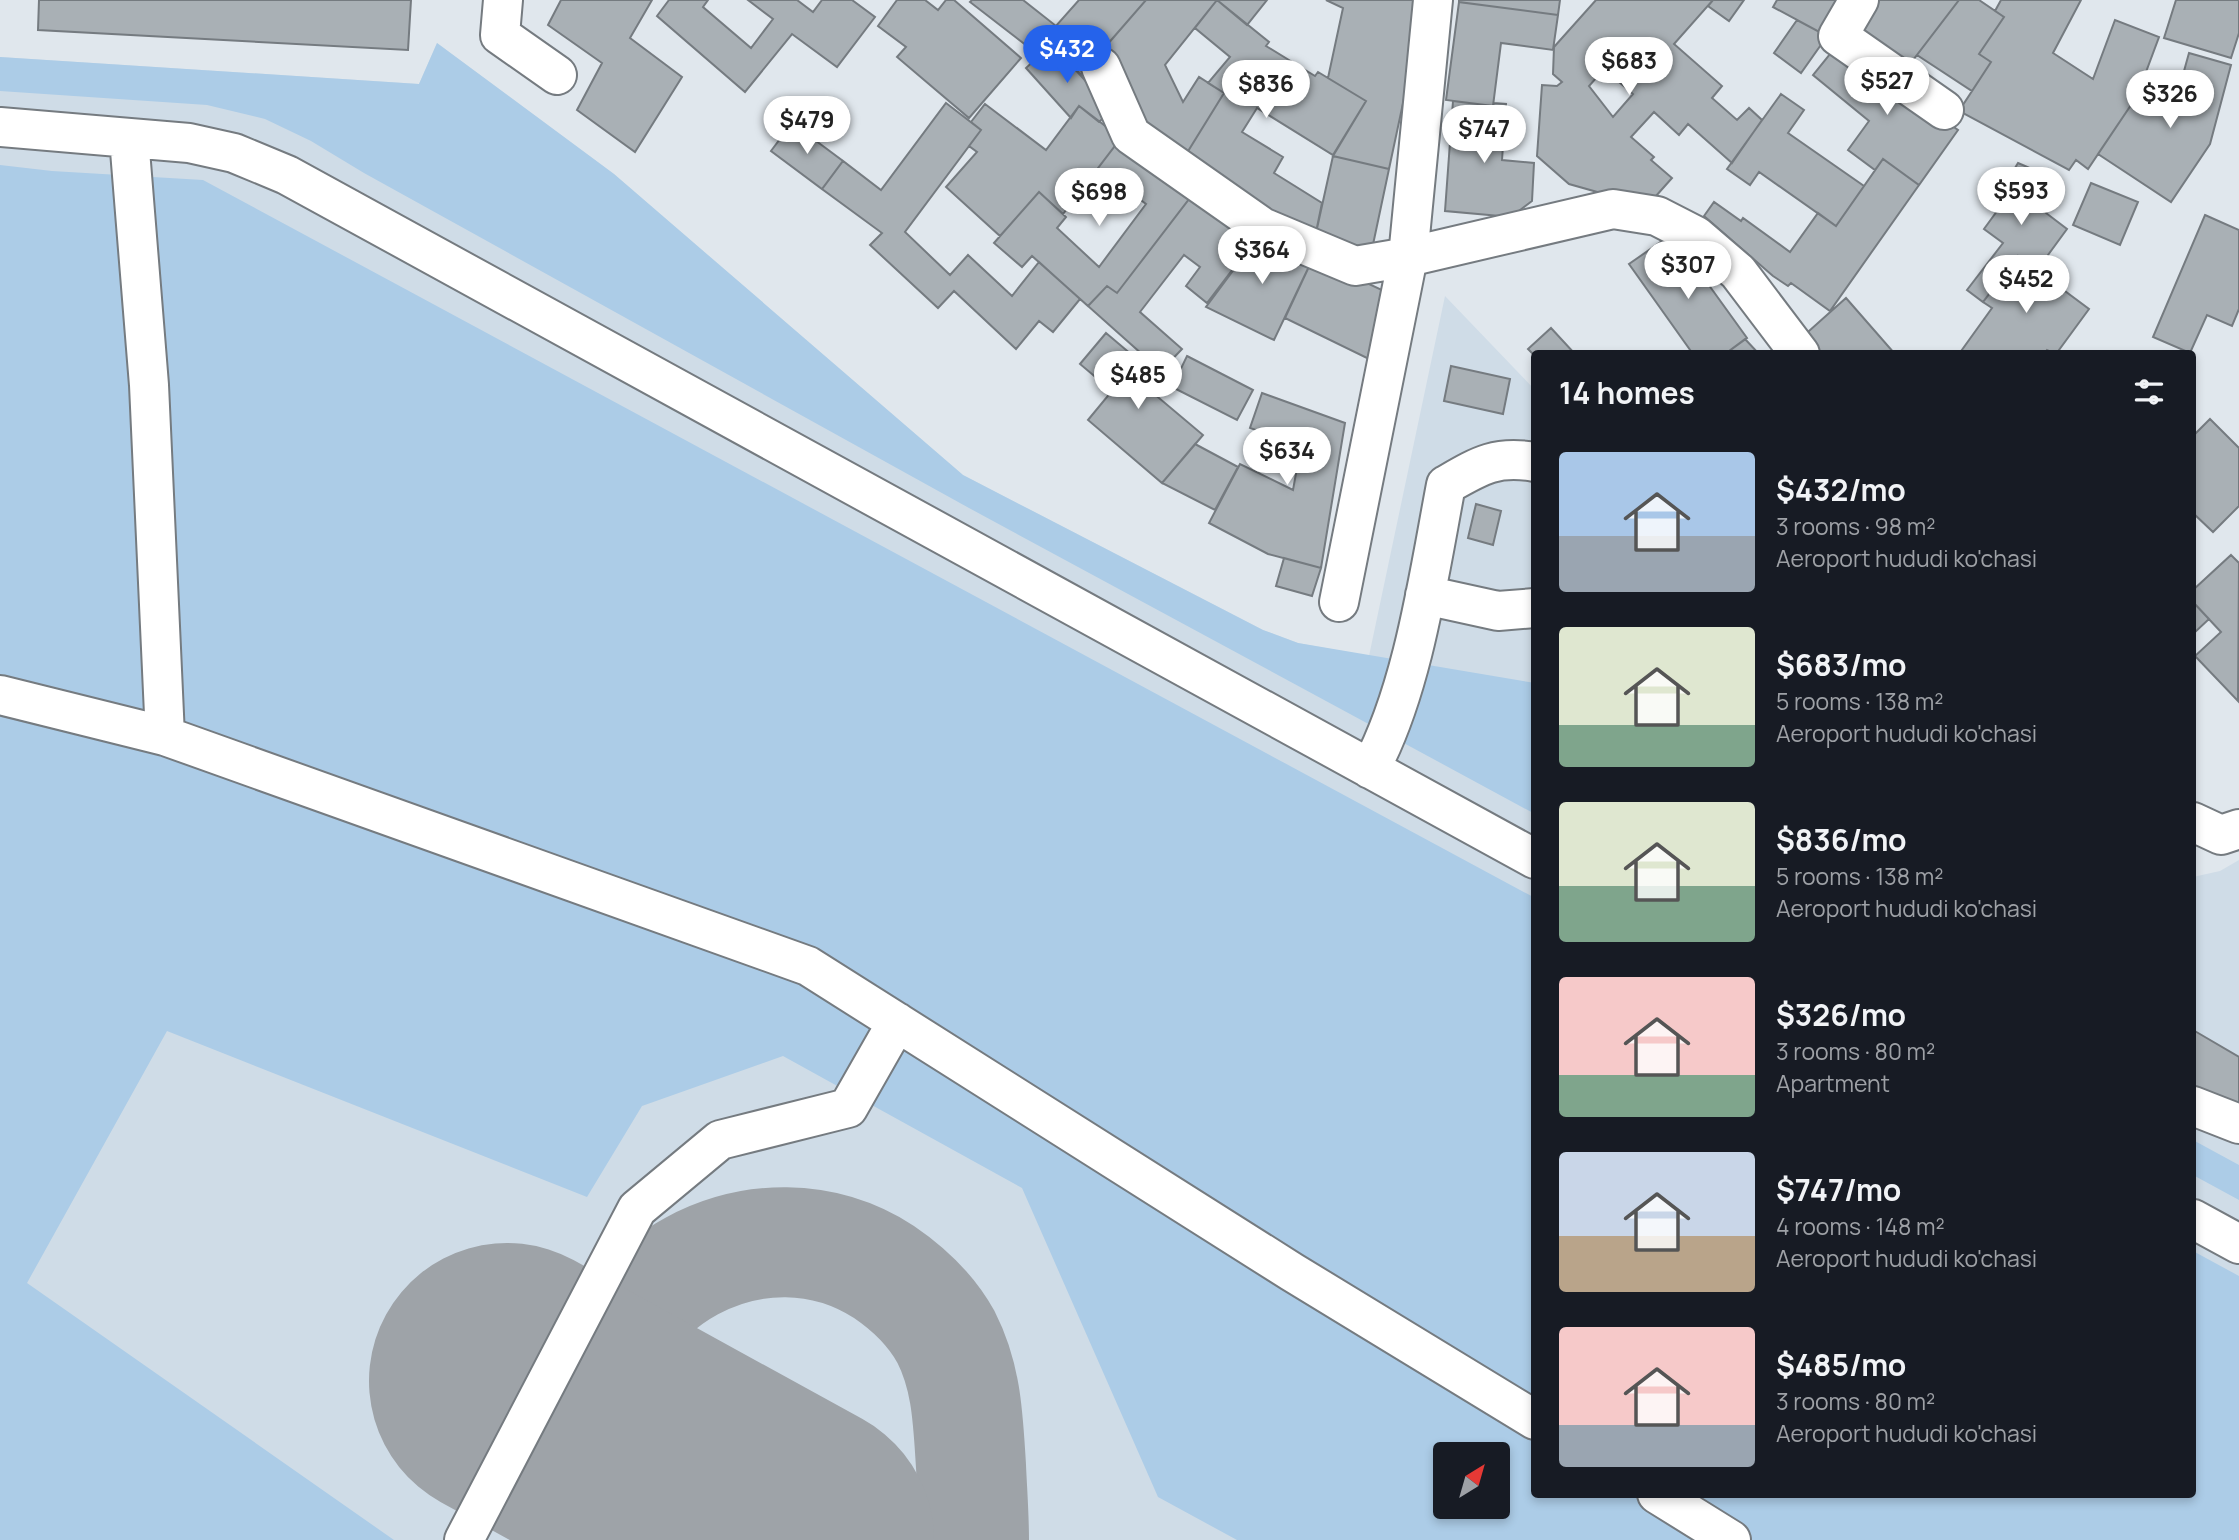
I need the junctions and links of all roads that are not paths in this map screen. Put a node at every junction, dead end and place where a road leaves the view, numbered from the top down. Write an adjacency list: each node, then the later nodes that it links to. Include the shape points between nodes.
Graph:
1 (503, 0): 5 (street, via 500,35)
2 (1433, 0): 10 (street)
3 (1859, 0): 7 (street, via 1838,36)
4 (1101, 67): 10 (street, via 1131,135 1262,227 1354,266)
5 (557, 75)
6 (0, 105): 18 (street, via 202,122 275,145)
7 (1944, 110)
8 (0, 127): 9 (street)
9 (129, 138): 17 (street, via 149,385); 18 (street, via 220,149 287,174)
10 (1408, 257): 11 (street, via 1613,209 1657,216 1696,236 1738,272); 14 (street)
11 (1797, 350)
12 (1531, 462): 13 (street, via 1500,459 1446,485)
13 (1425, 595): 15 (street, via 1498,611); 18 (street, via 1409,662)
14 (1339, 602)
15 (1531, 608)
16 (0, 695): 17 (street)
17 (165, 736): 23 (street, via 808,966)
18 (1376, 759): 21 (street); 22 (street)
19 (2196, 823): 20 (street, via 2221,835)
20 (2239, 829)
21 (1531, 830)
22 (1531, 856)
23 (897, 1022): 30 (street); 32 (street, via 848,1108 720,1140 637,1209)
24 (2196, 1107): 25 (street)
25 (2239, 1124)
26 (2196, 1193): 27 (street)
27 (2239, 1216)
28 (2196, 1221): 29 (street)
29 (2239, 1244)
30 (1531, 1418)
31 (1663, 1498): 33 (street)
32 (464, 1540)
33 (1731, 1540)

